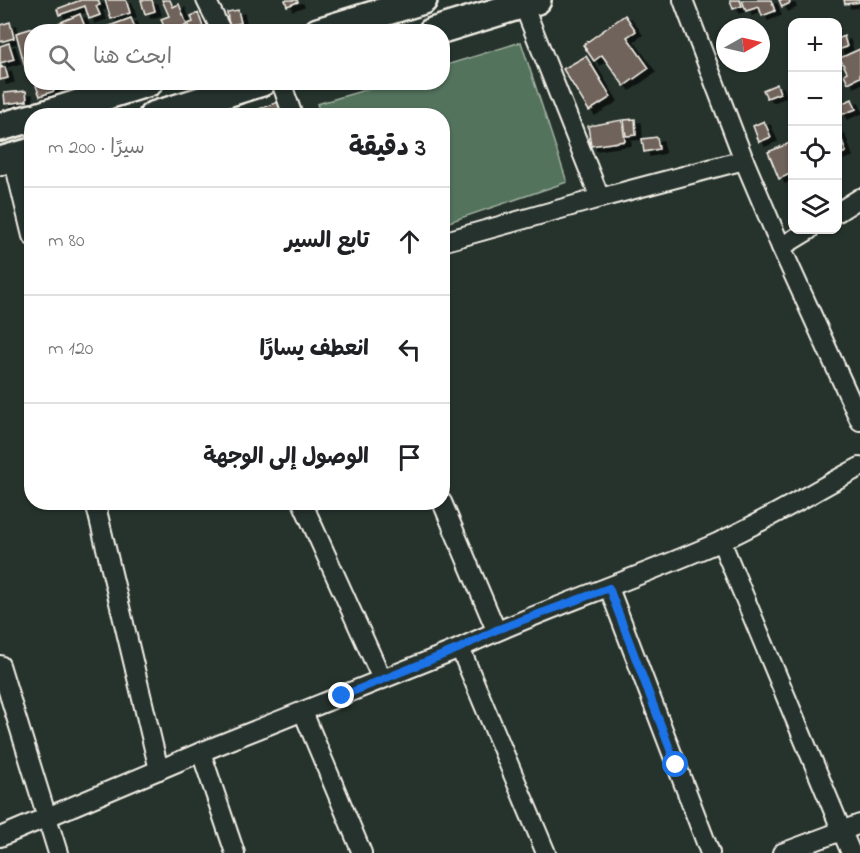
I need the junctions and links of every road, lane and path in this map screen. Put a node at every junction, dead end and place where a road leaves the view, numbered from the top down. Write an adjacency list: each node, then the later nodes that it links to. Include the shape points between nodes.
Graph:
1 (206, 0): 5 (street)
2 (684, 0): 17 (street)
3 (414, 1): 6 (street)
4 (530, 2): 7 (street); 18 (street)
5 (218, 24)
6 (343, 24)
7 (450, 26)
8 (123, 90): 11 (street)
9 (236, 90): 12 (street)
10 (284, 90): 13 (street)
11 (66, 108)
12 (179, 108)
13 (290, 108)
14 (24, 120): 15 (street)
15 (0, 128)
16 (15, 157): 20 (street)
17 (744, 160): 18 (street); 24 (street)
18 (600, 198): 23 (street)
19 (860, 198): 21 (street)
20 (24, 199)
21 (842, 209)
22 (802, 234): 24 (street)
23 (450, 240)
24 (781, 247): 25 (street)
25 (860, 421)
26 (860, 467): 30 (street)
27 (97, 510): 38 (street)
28 (306, 510): 35 (street)
29 (445, 510): 32 (street)
30 (721, 541): 31 (street); 41 (street)
31 (609, 588): 32 (street); 47 (street)
32 (496, 630): 33 (street)
33 (460, 648): 35 (street); 46 (street)
34 (0, 664): 39 (street)
35 (382, 680): 36 (street)
36 (303, 712): 37 (street); 45 (street)
37 (201, 752): 38 (street); 44 (street)
38 (159, 770): 39 (street)
39 (47, 819): 42 (street); 43 (street)
40 (860, 824): 41 (street)
41 (842, 831): 48 (street); 49 (street)
42 (0, 837)
43 (58, 853)
44 (235, 853)
45 (362, 853)
46 (546, 853)
47 (710, 853)
48 (782, 853)
49 (851, 853)

